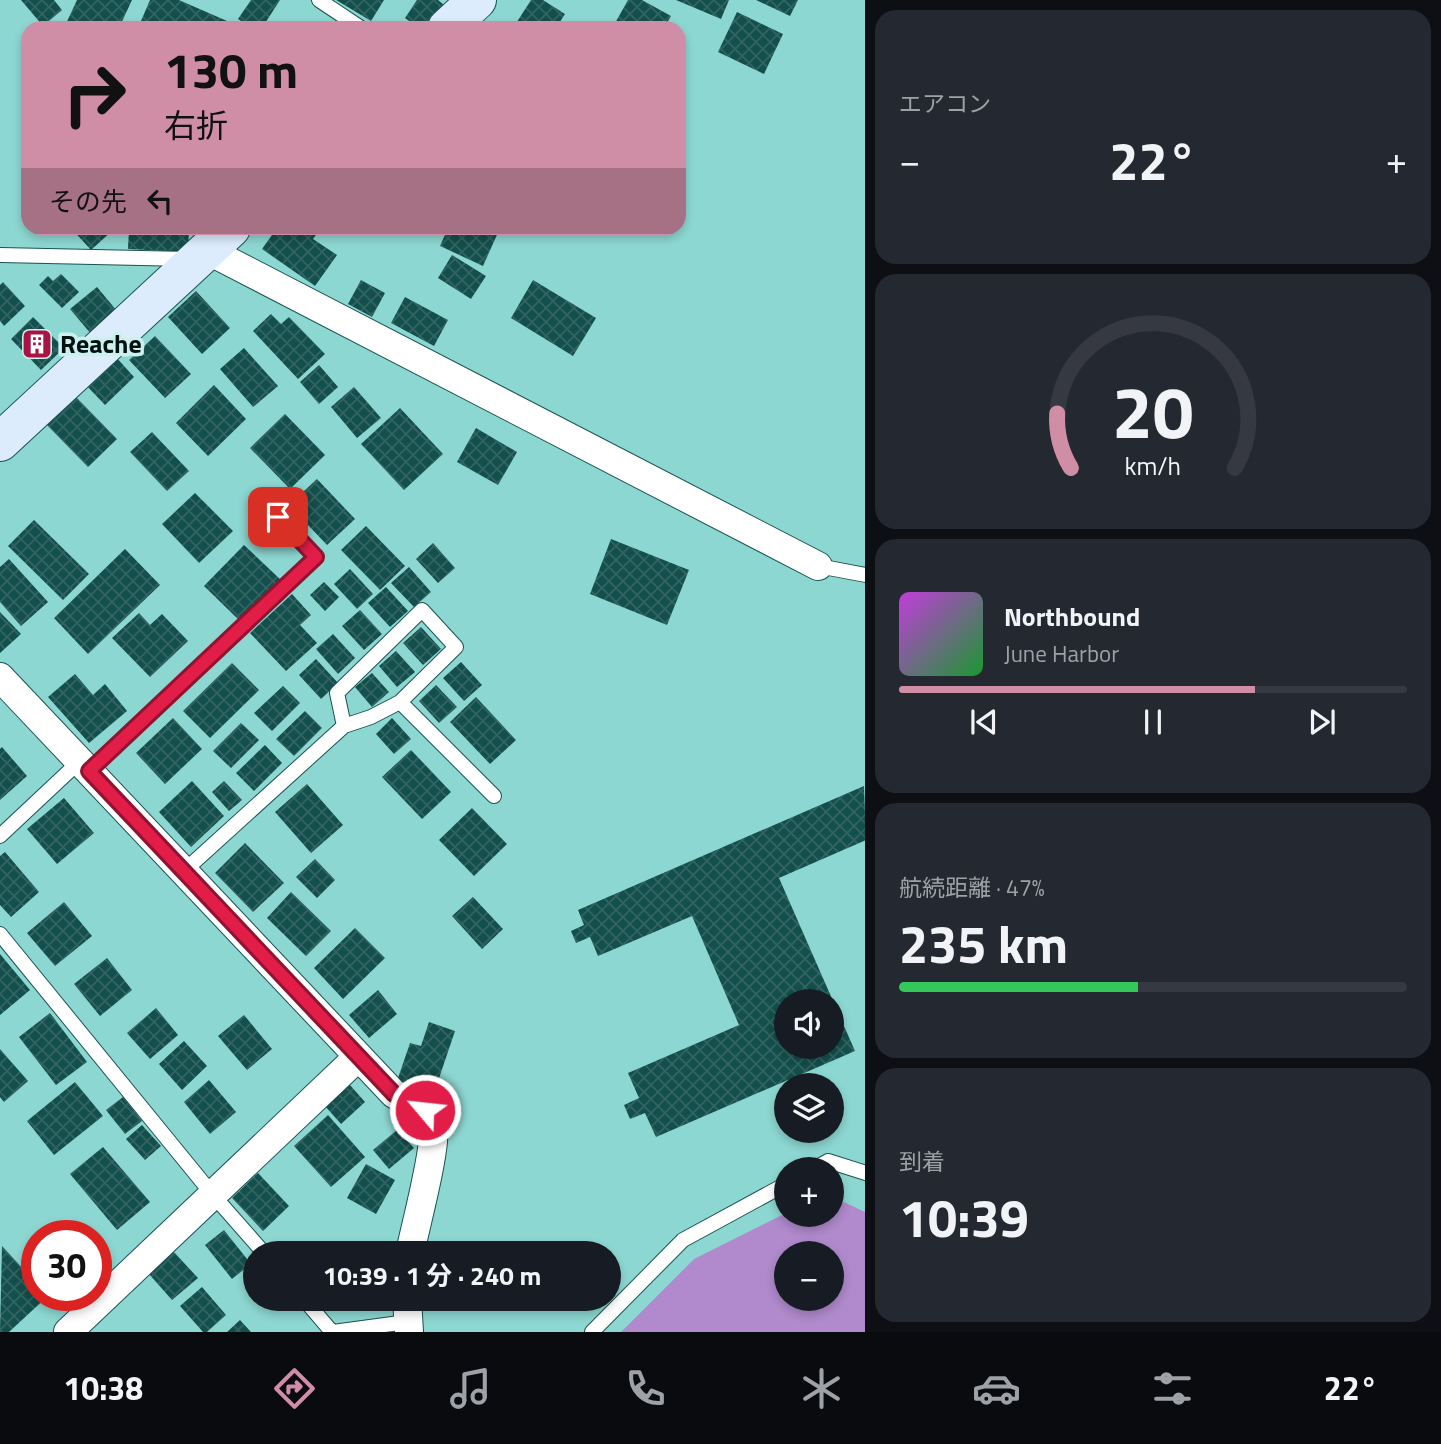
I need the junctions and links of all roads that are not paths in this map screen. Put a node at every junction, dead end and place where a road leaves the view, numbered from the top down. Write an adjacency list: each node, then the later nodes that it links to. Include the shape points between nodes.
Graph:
1 (319, 0): 3 (lane)
2 (477, 0): 4 (street)
3 (350, 21)
4 (454, 21)
5 (212, 245): 6 (lane); 7 (street); 9 (street)
6 (0, 255)
7 (0, 442)
8 (278, 517): 14 (lane, via 316,557)
9 (818, 566): 10 (lane)
10 (865, 575)
11 (0, 677): 14 (street)
12 (400, 702): 13 (lane); 13 (lane, via 456,647 422,610 337,693); 15 (lane)
13 (344, 726): 17 (lane)
14 (85, 766): 16 (lane); 17 (street)
15 (494, 796)
16 (0, 836)
17 (183, 872): 19 (street)
18 (0, 934): 23 (lane)
19 (358, 1057): 23 (street); 25 (street, via 394,1094 425,1110 433,1122)
20 (844, 1166): 21 (lane)
21 (865, 1172)
22 (774, 1191): 30 (lane, via 683,1240)
23 (213, 1195): 24 (lane); 28 (street)
24 (253, 1241)
25 (412, 1241)
26 (314, 1311): 29 (lane)
27 (408, 1318): 29 (lane)
28 (68, 1332)
29 (333, 1332)
30 (592, 1332)

